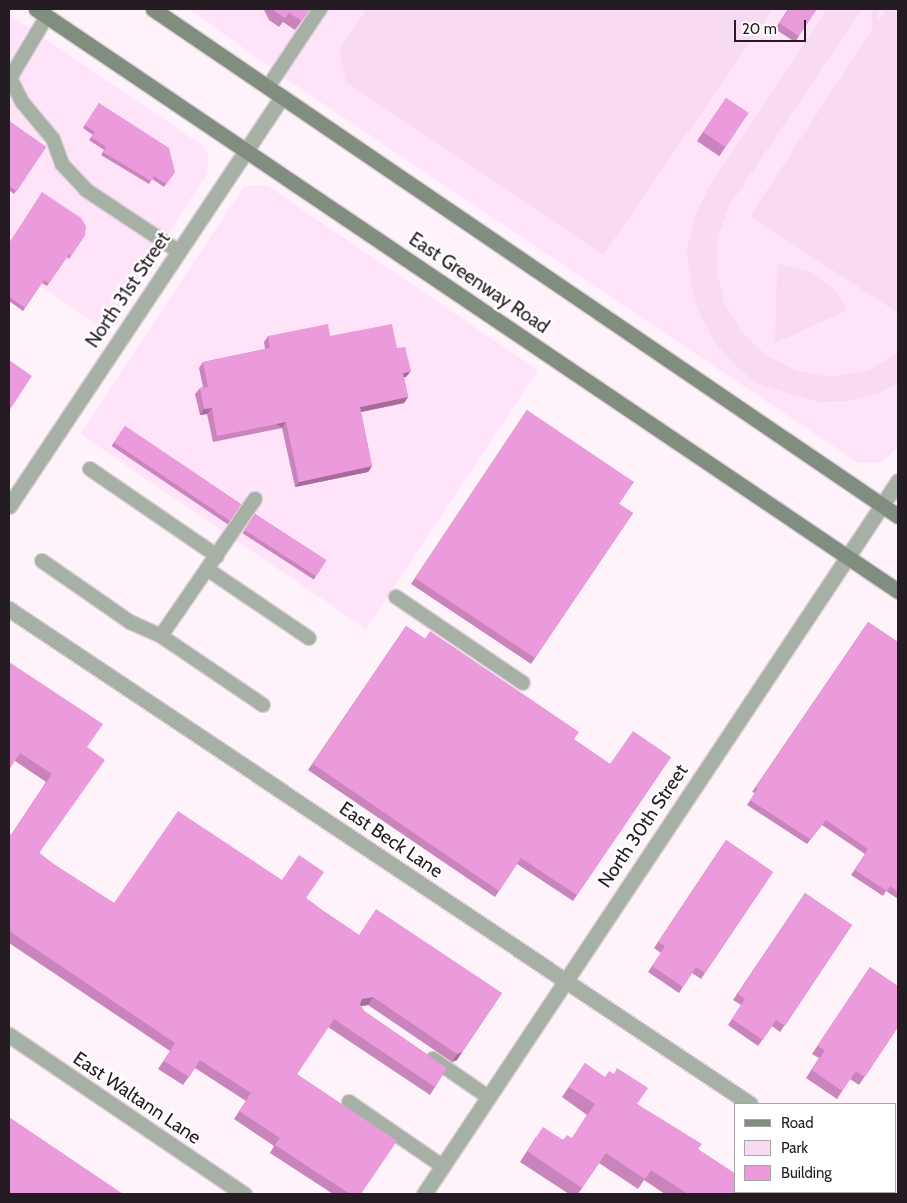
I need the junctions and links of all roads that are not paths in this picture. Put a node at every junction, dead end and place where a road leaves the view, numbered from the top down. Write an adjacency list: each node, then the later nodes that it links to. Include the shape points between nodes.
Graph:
1 (153, 9): 4 (main road)
2 (320, 9): 4 (lane)
3 (42, 12): 6 (main road, East Greenway Road); 7 (lane, via 10,78 23,103 53,139 62,164 86,190)
4 (268, 87): 5 (main road)
5 (282, 97): 6 (street, North 31st Street); 11 (main road)
6 (246, 149): 7 (street, North 31st Street); 15 (main road, East Greenway Road)
7 (178, 251): 12 (street, North 31st Street)
8 (90, 469): 14 (lane)
9 (898, 481): 11 (street, North 30th Street)
10 (255, 499): 14 (lane)
11 (881, 505): 13 (main road); 15 (street, North 30th Street)
12 (9, 506)
13 (898, 516)
14 (216, 556): 17 (lane)
15 (847, 557): 18 (main road, East Greenway Road); 25 (street, North 30th Street)
16 (42, 561): 21 (lane, via 130,622)
17 (207, 569): 21 (lane); 22 (lane)
18 (898, 591)
19 (396, 597): 23 (lane)
20 (9, 609): 25 (street, East Beck Lane)
21 (162, 636): 24 (lane)
22 (309, 638)
23 (523, 683)
24 (263, 705)
25 (564, 980): 28 (street, North 30th Street); 30 (street, East Beck Lane)
26 (9, 1036): 32 (street, East Waltann Lane)
27 (421, 1052): 28 (lane)
28 (488, 1097): 31 (street, North 30th Street)
29 (349, 1102): 31 (lane)
30 (748, 1103)
31 (442, 1166): 33 (street, North 30th Street)
32 (244, 1194)
33 (424, 1194)

